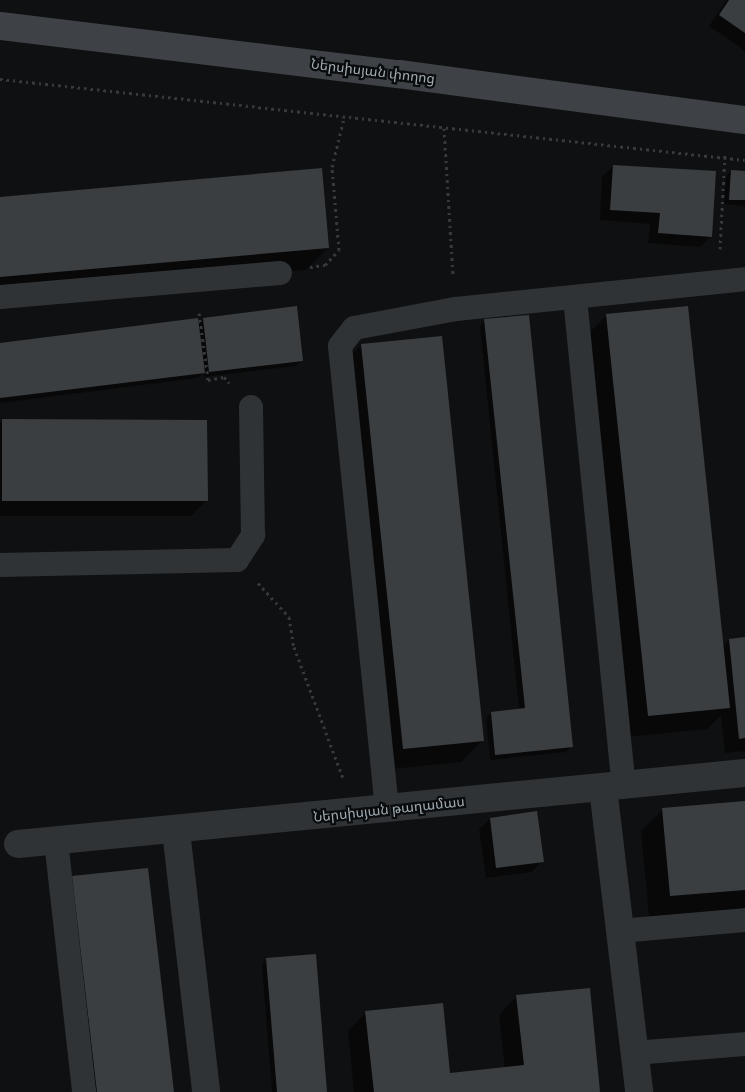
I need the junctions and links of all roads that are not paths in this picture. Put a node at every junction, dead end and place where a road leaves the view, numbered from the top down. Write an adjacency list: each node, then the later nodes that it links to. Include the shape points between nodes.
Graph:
1 (0, 26): 2 (main road, Ներսիսյան փողոց)
2 (745, 120)
3 (280, 273): 5 (lane)
4 (745, 278): 6 (lane)
5 (0, 297)
6 (575, 298): 10 (lane); 11 (lane, via 456,310 354,328 340,346)
7 (251, 407): 8 (lane, via 254,535 237,560)
8 (0, 565)
9 (745, 773): 10 (street, Ներսիսյան թաղամաս)
10 (613, 787): 11 (street, Ներսիսյան թաղամաս); 16 (street)
11 (387, 810): 12 (street, Ներսիսյան թաղամաս)
12 (176, 831): 13 (street, Ներսիսյան թաղամաս); 20 (street)
13 (56, 841): 14 (street, Ներսիսյան թաղամաս); 19 (lane)
14 (18, 844)
15 (745, 920): 16 (lane)
16 (620, 931): 18 (street)
17 (745, 1044): 18 (lane)
18 (634, 1053): 21 (street)
19 (84, 1092)
20 (206, 1092)
21 (639, 1092)

